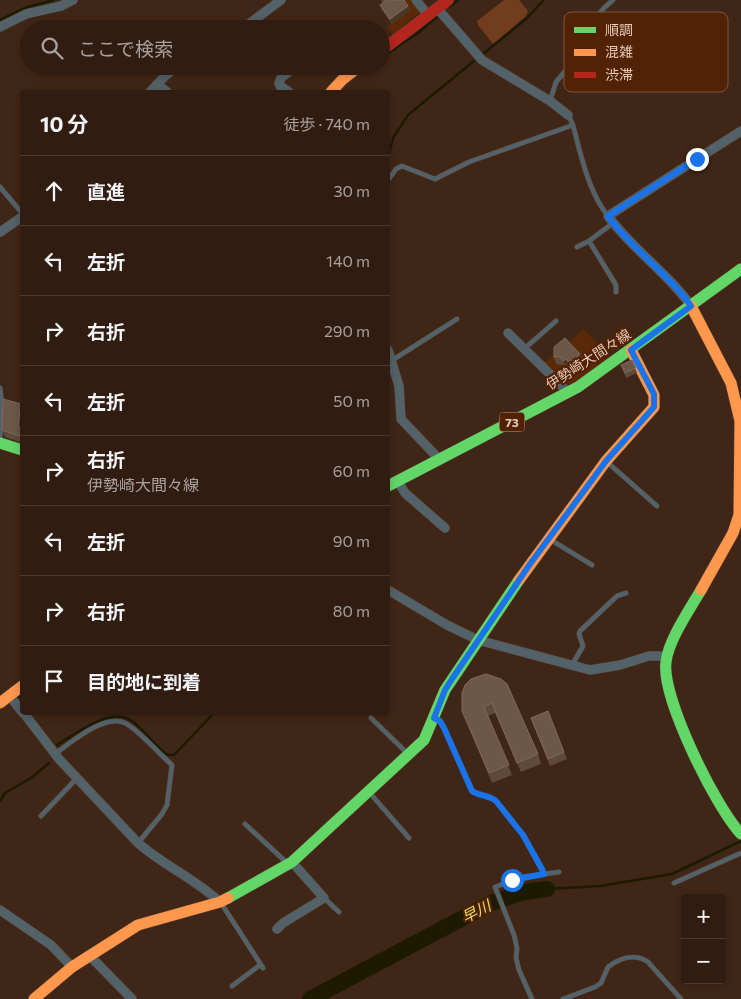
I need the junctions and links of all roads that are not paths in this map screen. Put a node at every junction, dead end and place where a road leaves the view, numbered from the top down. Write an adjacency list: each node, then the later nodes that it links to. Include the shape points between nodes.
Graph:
1 (73, 0): 9 (street, via 26,14)
2 (282, 0): 8 (street)
3 (416, 0): 6 (street)
4 (448, 0): 6 (street)
5 (613, 0): 7 (lane)
6 (432, 12): 10 (street); 20 (street, via 482,60)
7 (601, 12)
8 (254, 20)
9 (0, 27)
10 (390, 44)
11 (564, 72): 20 (lane, via 556,82)
12 (168, 75): 15 (street)
13 (285, 75): 18 (street, via 279,83)
14 (348, 76): 19 (street)
15 (157, 84): 16 (street); 17 (street)
16 (152, 90)
17 (164, 90)
18 (286, 90)
19 (332, 90)
20 (550, 101): 21 (street)
21 (568, 115): 22 (lane)
22 (573, 125): 24 (lane, via 469,162 435,179 402,166); 28 (lane, via 587,178)
23 (741, 131): 28 (street)
24 (390, 177)
25 (0, 187): 26 (lane)
26 (20, 212)
27 (20, 218): 29 (street)
28 (610, 219): 30 (lane); 34 (street)
29 (0, 232)
30 (589, 241): 31 (lane); 33 (lane, via 616,285)
31 (577, 246)
32 (741, 269): 34 (street, 伊勢崎大間々線 / 73)
33 (616, 292)
34 (691, 306): 39 (street, 伊勢崎大間々線 / 73); 50 (street, via 731,382 737,403 740,421)
35 (457, 319): 41 (lane)
36 (556, 321): 38 (lane)
37 (508, 333): 38 (street)
38 (524, 349): 43 (street)
39 (631, 350): 43 (street, 伊勢崎大間々線 / 73); 47 (street, via 654,394 654,407)
40 (390, 357): 41 (street)
41 (391, 361): 46 (street, via 399,386 401,419)
42 (0, 388): 44 (lane)
43 (566, 393): 46 (street, 伊勢崎大間々線 / 73)
44 (0, 442): 45 (street)
45 (20, 449)
46 (439, 459): 48 (street, 伊勢崎大間々線 / 73)
47 (606, 461): 49 (lane); 52 (street)
48 (392, 483): 51 (street)
49 (657, 506)
50 (740, 515): 57 (street)
51 (445, 528)
52 (549, 538): 53 (lane); 56 (street)
53 (592, 565)
54 (390, 591): 56 (street)
55 (626, 592): 58 (lane, via 617,596 580,630 583,646)
56 (478, 640): 58 (street); 64 (street, via 445,690)
57 (666, 656): 58 (street, via 649,656 604,669 590,670); 71 (street, via 668,688 683,727 709,784)
58 (572, 664)
59 (20, 688): 60 (street)
60 (5, 699): 61 (street)
61 (20, 710)
62 (25, 715): 65 (street)
63 (371, 718): 66 (lane)
64 (434, 718): 66 (street, via 424,740); 77 (lane, via 444,728 472,791 496,801 523,835)
65 (55, 754): 67 (street); 73 (lane, via 91,729 119,721 133,729 172,765 167,805)
66 (408, 754): 68 (street)
67 (76, 778): 69 (lane); 73 (street)
68 (369, 791): 72 (lane); 75 (street)
69 (40, 816)
70 (245, 824): 75 (lane)
71 (739, 833)
72 (409, 838)
73 (138, 843): 80 (street)
74 (741, 852): 78 (lane)
75 (290, 863): 79 (street); 80 (street)
76 (559, 872): 77 (lane)
77 (544, 874): 89 (lane, via 495,887 514,935 519,970)
78 (674, 883)
79 (324, 898): 82 (lane); 83 (street)
80 (220, 902): 84 (street, via 138,925); 86 (lane, via 262,967)
81 (0, 910): 85 (street, via 51,945)
82 (339, 912)
83 (277, 928)
84 (89, 955): 85 (street); 88 (street)
85 (72, 967): 87 (street)
86 (232, 986)
87 (34, 999)
88 (132, 999)
89 (532, 999)
90 (562, 999): 91 (lane, via 595,987 601,983 608,967 634,956 648,962)
91 (681, 999)

